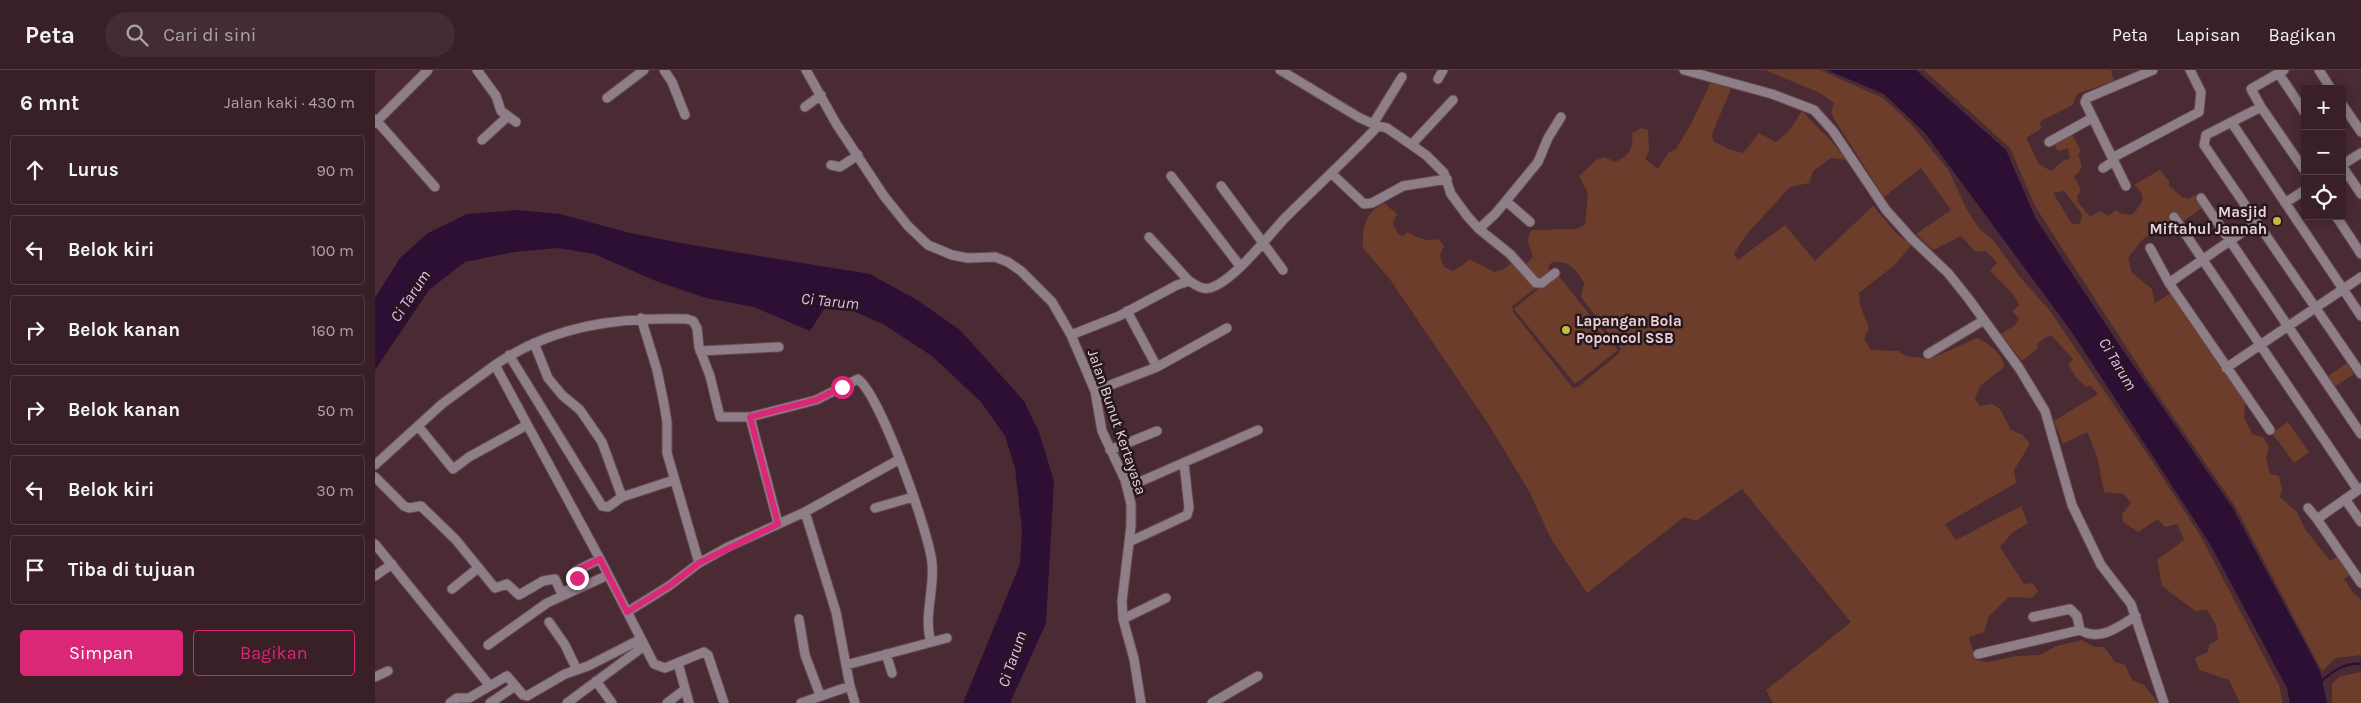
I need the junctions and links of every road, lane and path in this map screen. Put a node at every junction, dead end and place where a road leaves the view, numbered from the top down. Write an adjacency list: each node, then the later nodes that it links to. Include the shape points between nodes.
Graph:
1 (428, 70): 27 (street)
2 (477, 70): 24 (street)
3 (644, 70): 17 (street)
4 (664, 70): 23 (street)
5 (806, 70): 16 (street, Jalan Bunut Kertayasa)
6 (1279, 70): 30 (street)
7 (1443, 70): 14 (street)
8 (1684, 70): 76 (street, via 1772,94 1820,115 1886,210 1911,239 1948,273)
9 (2153, 70): 26 (street, via 2087,98 2085,102)
10 (2190, 70): 37 (street, via 2201,92 2199,112)
11 (2319, 70): 15 (street)
12 (2282, 72): 19 (street); 20 (street, via 2251,89)
13 (1402, 77): 30 (street)
14 (1438, 79)
15 (2328, 85)
16 (821, 95): 21 (street); 36 (street, Jalan Bunut Kertayasa)
17 (607, 98)
18 (1453, 100): 34 (street)
19 (2301, 106)
20 (2261, 107): 29 (street); 40 (street)
21 (805, 108)
22 (2346, 110): 31 (street)
23 (685, 115)
24 (507, 117): 28 (street); 32 (street)
25 (1561, 117): 52 (street, via 1538,162)
26 (2092, 118): 33 (street); 37 (street)
27 (376, 121): 48 (street)
28 (516, 122)
29 (2232, 123): 53 (street); 57 (street, via 2206,135 2204,144)
30 (1375, 125): 34 (street, via 1387,128); 43 (street)
31 (2361, 132)
32 (482, 140)
33 (2049, 142)
34 (1412, 144): 45 (street, via 1437,165)
35 (2361, 152): 38 (street)
36 (858, 156): 39 (street, via 844,166); 79 (street, Jalan Bunut Kertayasa, via 894,211 929,245 952,256 995,257 1009,262 1052,302)
37 (2113, 159): 41 (street); 47 (street)
38 (2346, 163)
39 (831, 165)
40 (2301, 165)
41 (2103, 168)
42 (2346, 172): 50 (street)
43 (1331, 173): 45 (street, via 1364,204 1403,186); 61 (street)
44 (1171, 176): 65 (street)
45 (1447, 179): 58 (street, via 1451,194)
46 (1221, 186): 61 (street)
47 (2126, 186)
48 (435, 187)
49 (2301, 193): 53 (street)
50 (2361, 194)
51 (2201, 198): 60 (street)
52 (1506, 201): 56 (street); 58 (street)
53 (2285, 203): 71 (street)
54 (2174, 217): 64 (street)
55 (2338, 220): 63 (street)
56 (1530, 222)
57 (2257, 222): 60 (street); 72 (street)
58 (1479, 229): 67 (street, via 1511,254 1536,283 1542,283)
59 (1149, 238): 69 (street)
60 (2230, 241): 64 (street); 77 (street)
61 (1265, 242): 65 (street); 66 (street)
62 (2150, 248): 70 (street)
63 (2361, 254)
64 (2203, 260): 70 (street); 81 (street)
65 (1240, 266): 69 (street, via 1209,288 1201,288)
66 (1283, 270)
67 (1555, 273)
68 (2361, 277): 71 (street)
69 (1189, 281): 73 (street)
70 (2169, 283): 88 (street)
71 (2343, 290): 72 (street); 74 (street)
72 (2316, 308): 77 (street); 89 (street)
73 (1127, 312): 79 (street); 87 (street)
74 (2361, 316)
75 (641, 318): 80 (street, via 581,327); 83 (street, via 693,321); 103 (street, via 664,404 667,453)
76 (1984, 320): 84 (street); 127 (street, via 2038,397 2049,422 2072,505 2101,565 2131,604)
77 (2287, 327): 81 (street); 97 (street)
78 (1227, 328): 87 (street)
79 (1071, 335): 90 (street, Jalan Bunut Kertayasa)
80 (533, 343): 85 (street); 106 (street, via 548,378 580,410 602,442)
81 (2260, 346): 88 (street); 105 (street)
82 (779, 347): 83 (street)
83 (700, 351): 91 (street, via 720,417)
84 (1928, 354)
85 (509, 355): 86 (street); 106 (street, via 602,506 608,507)
86 (495, 364): 92 (street); 93 (street)
87 (1157, 366): 90 (street)
88 (2226, 368): 95 (street)
89 (2361, 374)
90 (1095, 391): 98 (street, Jalan Bunut Kertayasa, via 1102,431)
91 (750, 417): 99 (street, via 816,400 858,379 873,401); 114 (street)
92 (527, 425): 93 (street, via 453,469); 117 (street)
93 (417, 426): 101 (street)
94 (1258, 430): 100 (street)
95 (2270, 430)
96 (1157, 431): 98 (street)
97 (2361, 434)
98 (1110, 450): 104 (street, Jalan Bunut Kertayasa)
99 (900, 459): 107 (street); 111 (street)
100 (1184, 463): 104 (street); 115 (street, via 1187,515)
101 (375, 465)
102 (375, 477): 120 (street, via 404,506 424,508)
103 (674, 480): 106 (street); 118 (street)
104 (1127, 487): 115 (street, Jalan Bunut Kertayasa, via 1131,504)
105 (2360, 489): 108 (street)
106 (622, 497)
107 (913, 497): 109 (street); 134 (street, via 932,562 933,586 927,620)
108 (2345, 499): 112 (street); 113 (street)
109 (875, 508)
110 (2308, 508): 112 (street)
111 (805, 512): 114 (street); 139 (street, via 835,612)
112 (2317, 519): 123 (street)
113 (2361, 522)
114 (778, 524): 118 (street)
115 (1129, 542): 130 (street, Jalan Bunut Kertayasa)
116 (375, 544): 119 (street)
117 (600, 559): 120 (street, via 576,571 579,584 561,592 557,580 549,580 519,595 507,584 492,587); 121 (street)
118 (699, 563): 126 (street)
119 (392, 564): 122 (street); 147 (street)
120 (478, 568): 124 (street)
121 (608, 575): 126 (street); 136 (street, via 547,603)
122 (375, 576)
123 (2361, 583)
124 (451, 589)
125 (1166, 598): 130 (street)
126 (627, 612): 135 (street)
127 (2136, 616): 132 (street, via 2100,636); 163 (street)
128 (2033, 617): 132 (street, via 2070,609 2077,616)
129 (799, 619): 151 (street, via 805,655)
130 (1123, 619): 161 (street, Jalan Bunut Kertayasa)
131 (549, 622): 141 (street)
132 (2080, 630): 138 (street)
133 (947, 638): 134 (street)
134 (931, 642): 137 (street)
135 (640, 644): 141 (street); 146 (street); 158 (street, via 660,668 699,653 707,655)
136 (488, 646)
137 (886, 654): 139 (street); 143 (street)
138 (1978, 654)
139 (846, 665): 148 (street)
140 (679, 667): 150 (street)
141 (577, 670): 147 (street, via 556,678 527,696 507,676)
142 (388, 671): 145 (street)
143 (892, 673)
144 (1258, 676): 162 (street)
145 (375, 677)
146 (596, 681): 154 (street); 155 (street)
147 (490, 686): 152 (street, via 469,698 457,698)
148 (850, 686): 151 (street); 160 (street)
149 (512, 688): 153 (street)
150 (685, 690): 156 (street); 157 (street)
151 (820, 695): 159 (street)
152 (450, 703)
153 (489, 703)
154 (567, 703)
155 (612, 703)
156 (667, 703)
157 (689, 703)
158 (724, 703)
159 (801, 703)
160 (855, 703)
161 (1141, 703)
162 (1212, 703)
163 (2164, 703)

